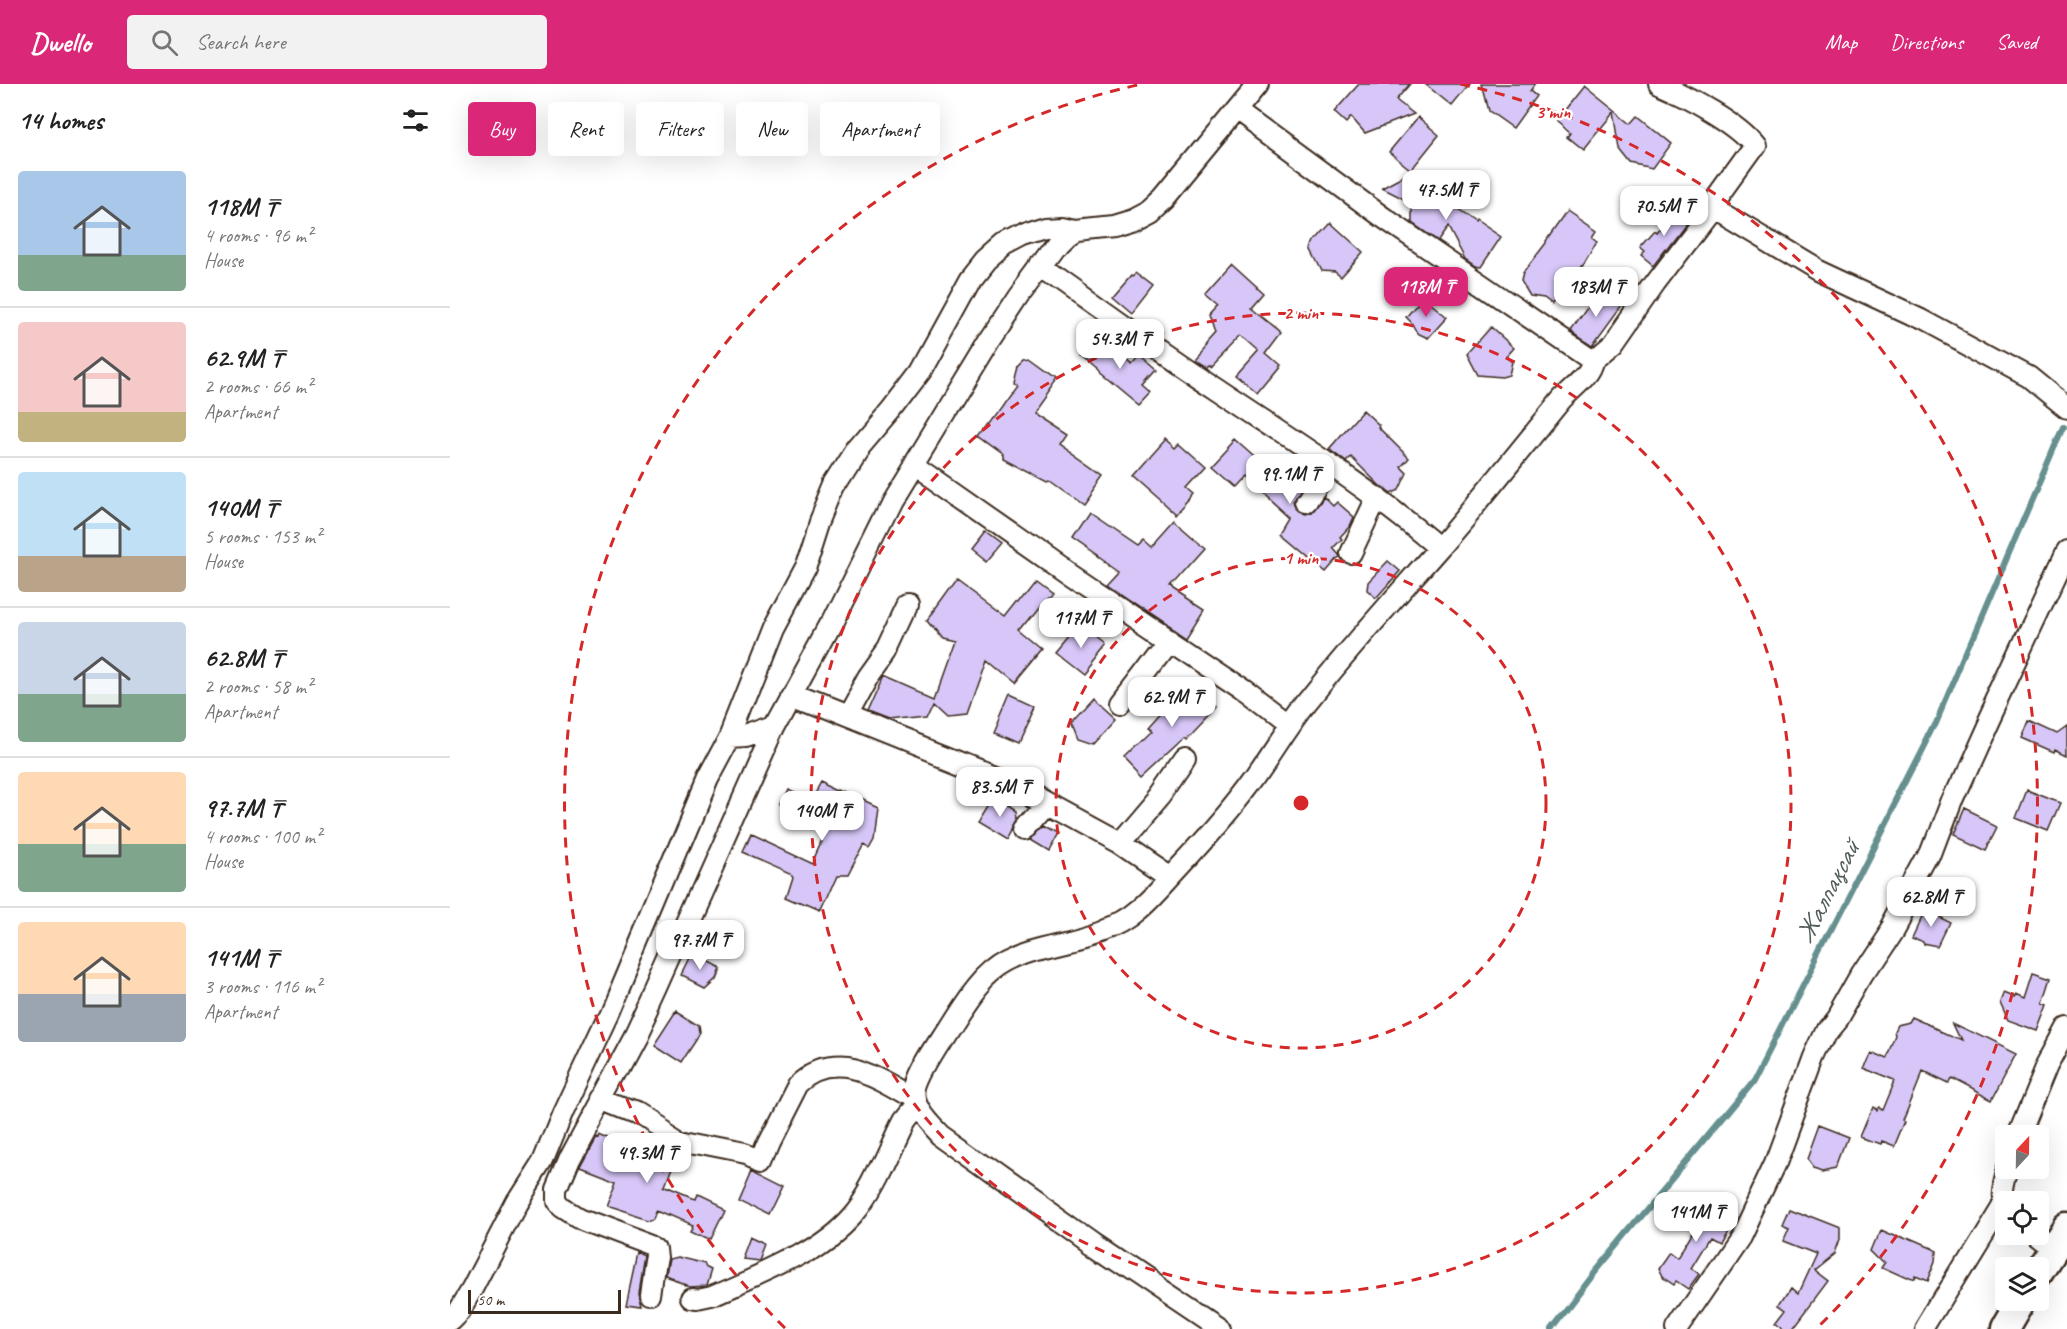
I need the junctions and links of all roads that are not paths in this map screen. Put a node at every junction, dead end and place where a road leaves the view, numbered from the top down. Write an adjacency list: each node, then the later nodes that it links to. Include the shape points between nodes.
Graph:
1 (1258, 84): 3 (street)
2 (1659, 84): 4 (street, via 1724,120 1755,146)
3 (1237, 110): 5 (street, via 1150,211 1113,226); 7 (street, via 1384,218)
4 (1713, 207): 7 (street, via 1614,343); 8 (street, via 1818,271 1921,319 2029,377)
5 (1076, 230): 6 (street, via 1066,235); 23 (street, via 1045,228 1023,235 1004,245 971,280 921,371 858,449 835,485 805,568 773,628)
6 (1040, 266): 9 (street, via 1182,367); 10 (street, via 988,341)
7 (1593, 360): 13 (street, via 1592,367)
8 (2067, 408)
9 (1328, 463): 11 (street); 12 (street)
10 (914, 465): 17 (street); 18 (street)
11 (1377, 497): 13 (street); 15 (street)
12 (1306, 501)
13 (1439, 548): 22 (street, via 1343,656)
14 (2067, 551): 41 (street, via 1952,799 1930,857 1892,927 1827,1029 1775,1163 1740,1237)
15 (1352, 553)
16 (908, 606): 20 (street, via 888,649)
17 (1169, 640): 19 (street); 22 (street)
18 (791, 695): 20 (street); 21 (street)
19 (1121, 703)
20 (846, 717): 25 (street, via 1008,782)
21 (775, 726): 23 (street); 30 (street, via 657,991)
22 (1289, 726): 28 (street, via 1221,822)
23 (730, 737): 39 (street, via 707,780 543,1161 471,1291)
24 (1185, 760): 27 (street)
25 (1048, 804): 26 (street); 27 (street)
26 (1026, 830)
27 (1120, 843): 28 (street)
28 (1170, 877): 31 (street, via 1135,913 1119,922 1007,960 978,983 915,1086)
29 (2067, 1028): 32 (street)
30 (601, 1099): 31 (street, via 636,1113 680,1141 761,1160 798,1084 820,1069 847,1067 878,1079); 36 (street, via 570,1159 557,1190 558,1201 563,1209 579,1218 656,1247)
31 (917, 1105): 37 (street, via 902,1121 852,1214 831,1235 750,1279 712,1296); 40 (street, via 940,1135)
32 (2022, 1125)
33 (1995, 1221): 42 (street)
34 (2052, 1236): 35 (main road)
35 (2044, 1257)
36 (651, 1295)
37 (693, 1298)
38 (2015, 1311): 43 (main road)
39 (450, 1320)
40 (1219, 1329)
41 (1677, 1329)
42 (1925, 1329)
43 (2004, 1329)

